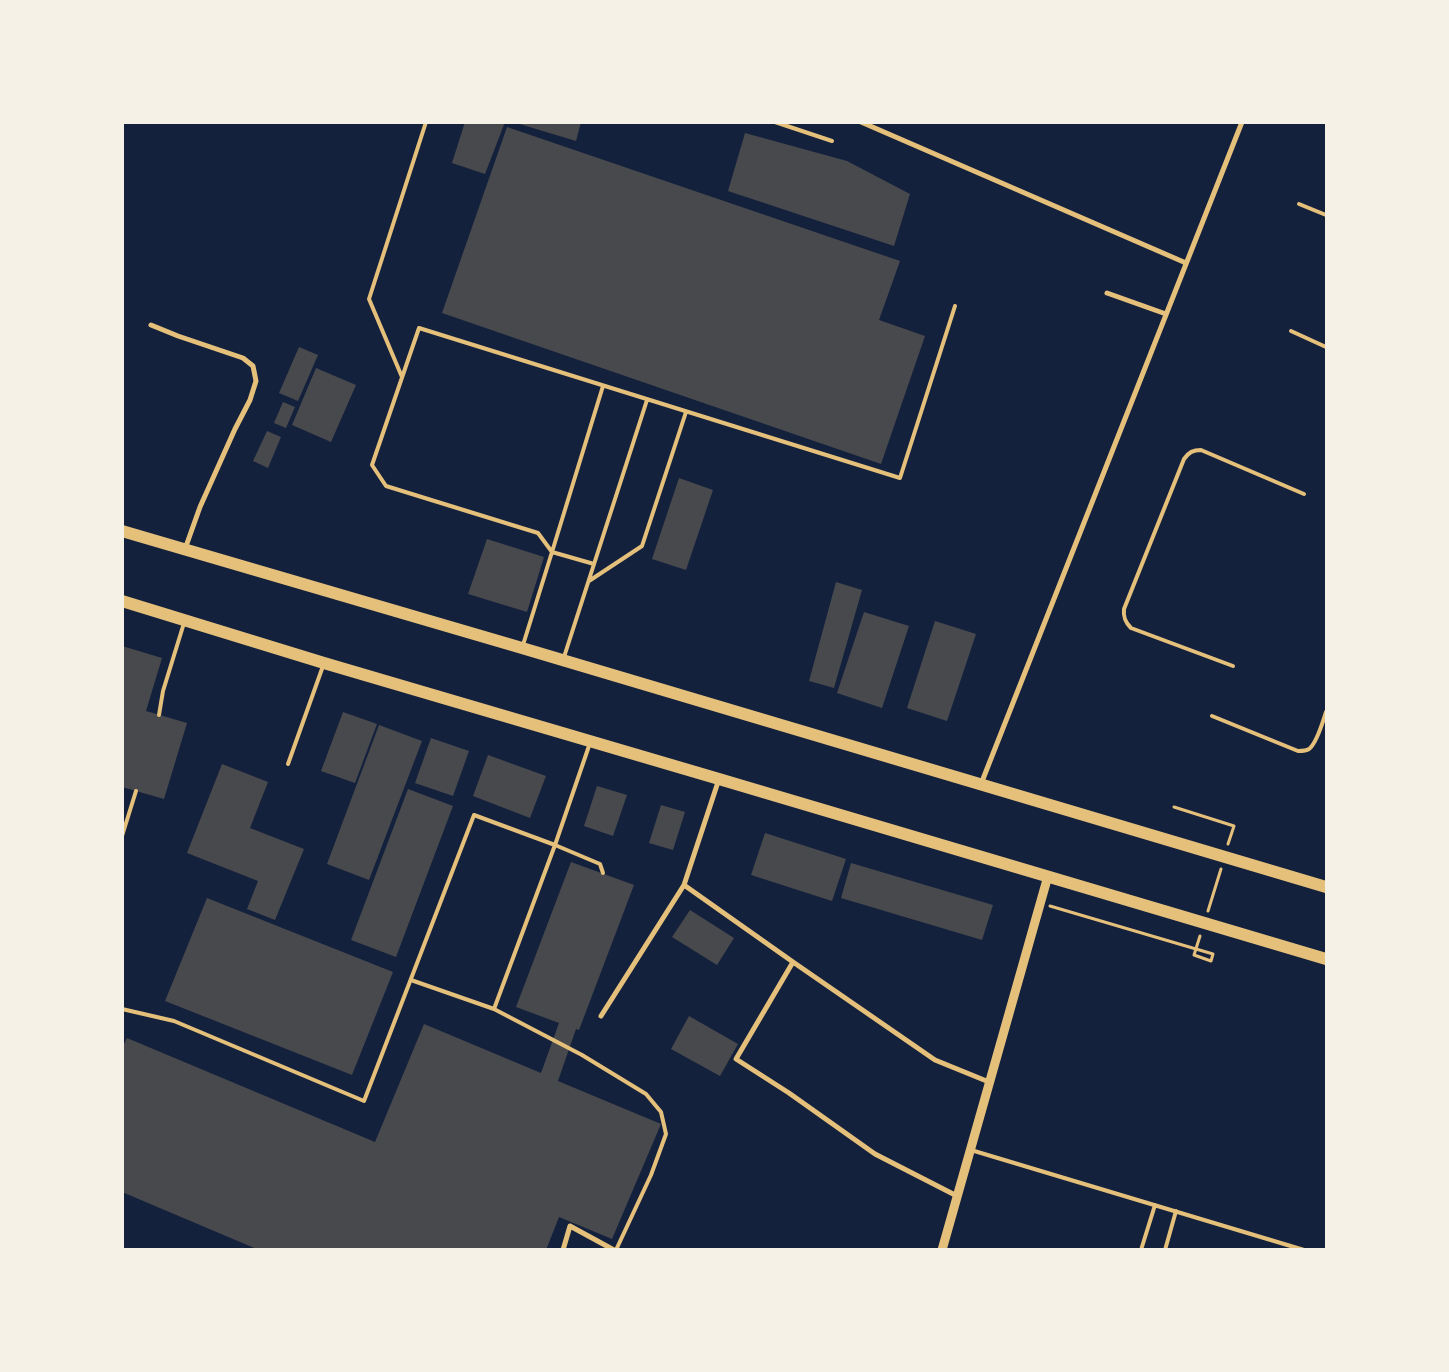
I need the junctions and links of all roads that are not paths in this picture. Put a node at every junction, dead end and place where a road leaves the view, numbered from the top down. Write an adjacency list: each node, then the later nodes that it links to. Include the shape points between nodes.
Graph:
1 (426, 122): 15 (lane, via 369,299)
2 (776, 122): 5 (lane)
3 (861, 122): 8 (street)
4 (1242, 122): 8 (street)
5 (832, 141)
6 (1299, 204): 7 (lane)
7 (1326, 215)
8 (1186, 263): 11 (street)
9 (1107, 293): 11 (street)
10 (955, 306): 18 (lane, via 900,478)
11 (1166, 314): 37 (street)
12 (151, 325): 21 (street, via 243,358 253,366 256,381 200,507)
13 (1291, 331): 14 (lane)
14 (1326, 347)
15 (402, 377): 16 (lane, via 419,328); 22 (lane, via 372,465 386,486 538,533)
16 (603, 386): 17 (lane); 22 (lane)
17 (647, 400): 18 (lane); 23 (lane)
18 (686, 412): 24 (lane, via 642,546)
19 (1304, 494): 30 (lane, via 1201,450 1188,453 1184,459 1124,616 1131,628)
20 (122, 531): 21 (main road)
21 (185, 550): 27 (main road)
22 (552, 552): 23 (lane); 27 (lane)
23 (594, 564): 24 (lane)
24 (589, 581): 28 (lane)
25 (122, 601): 26 (main road)
26 (185, 621): 29 (main road); 32 (lane, via 163,691)
27 (522, 648): 28 (main road)
28 (562, 660): 37 (main road)
29 (324, 664): 34 (main road); 35 (lane)
30 (1232, 666)
31 (1326, 712): 33 (lane, via 1311,748 1305,751)
32 (159, 715)
33 (1212, 716)
34 (590, 742): 36 (main road); 40 (lane)
35 (288, 764)
36 (719, 779): 42 (main road); 43 (street)
37 (981, 784): 44 (main road)
38 (136, 791): 39 (lane)
39 (122, 836)
40 (555, 845): 41 (lane, via 600,864); 47 (lane, via 474,816); 49 (lane)
41 (603, 873)
42 (1048, 876): 45 (main road); 51 (street)
43 (684, 885): 46 (street); 50 (street)
44 (1326, 887)
45 (1326, 959)
46 (793, 962): 51 (street, via 934,1060); 53 (street, via 736,1059 875,1154)
47 (411, 980): 48 (lane, via 364,1102 174,1021); 49 (lane)
48 (122, 1009)
49 (494, 1009): 57 (lane, via 582,1055 646,1094 661,1112 666,1134 651,1175)
50 (601, 1016)
51 (989, 1082): 52 (street)
52 (971, 1150): 53 (street); 54 (lane)
53 (957, 1196): 58 (street)
54 (1155, 1205): 55 (lane); 59 (lane)
55 (1176, 1211): 60 (lane); 61 (lane)
56 (563, 1250): 57 (street, via 570,1226)
57 (615, 1250)
58 (942, 1250)
59 (1141, 1250)
60 (1165, 1250)
61 (1304, 1250)

